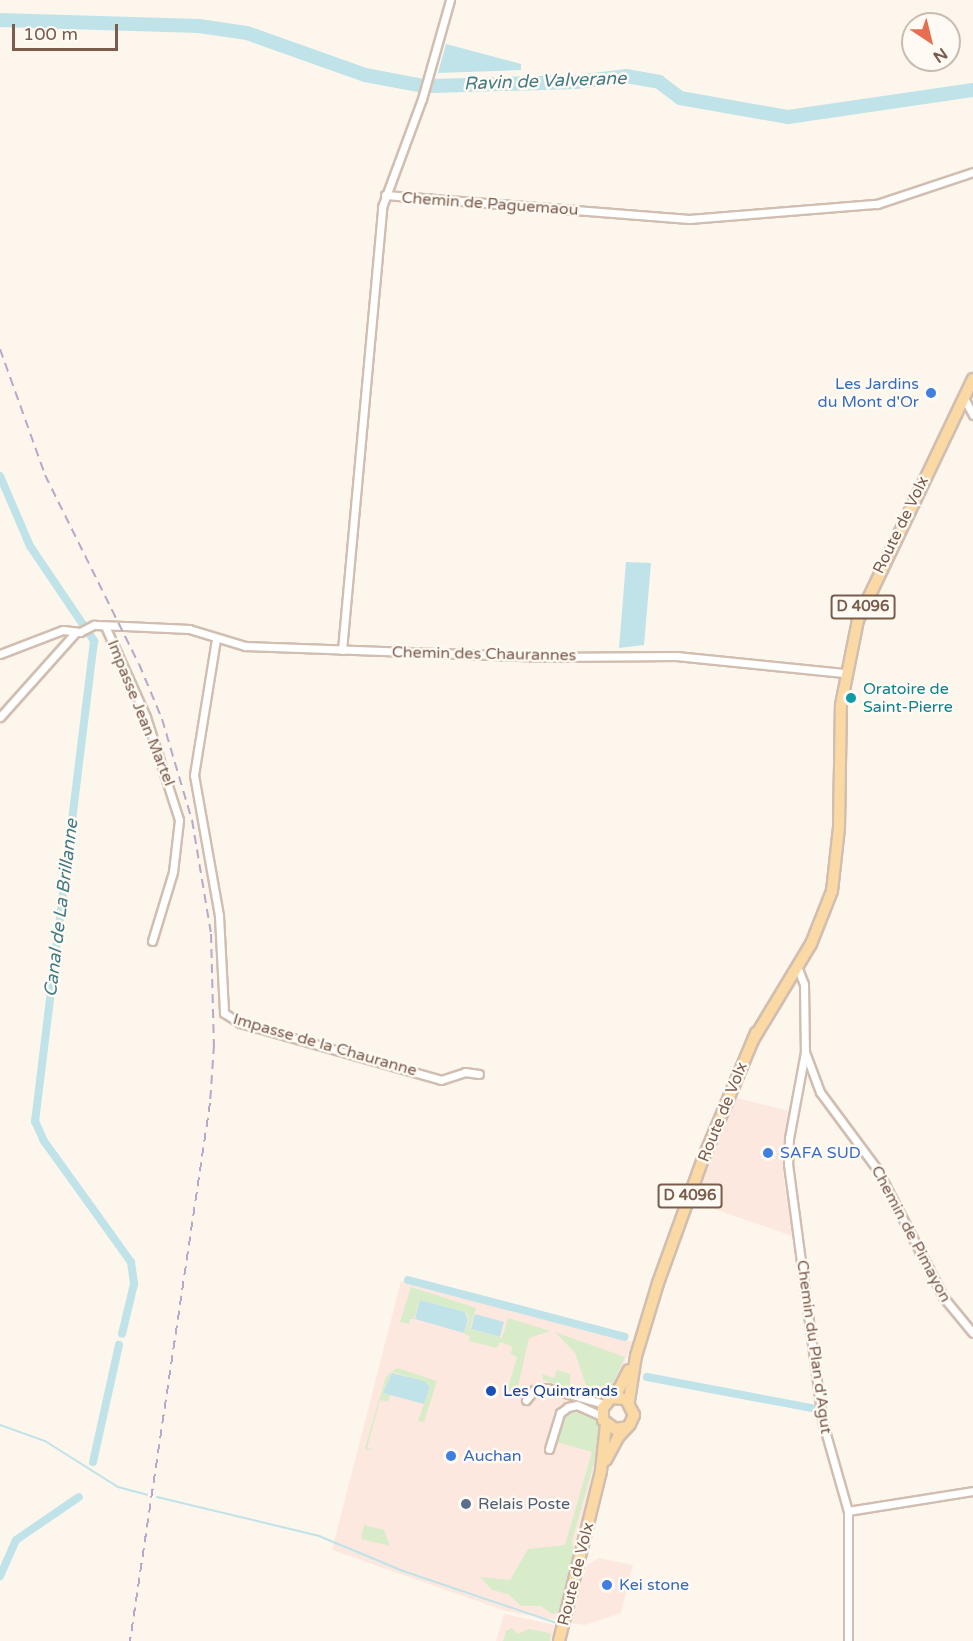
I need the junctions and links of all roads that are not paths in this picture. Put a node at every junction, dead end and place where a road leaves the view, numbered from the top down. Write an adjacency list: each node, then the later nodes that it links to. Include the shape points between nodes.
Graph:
1 (450, 0): 3 (street, via 422,99)
2 (973, 172): 3 (street, Chemin de Paguemaou, via 877,204 697,219)
3 (385, 195): 10 (street, Chemin de Paguemaou)
4 (973, 378): 5 (main road, Route de Volx / D 4096)
5 (964, 398): 6 (street); 12 (main road, Route de Volx / D 4096, via 870,589)
6 (973, 416)
7 (105, 626): 8 (street, Chemin des Chaurannes); 9 (street, Chemin des Chaurannes, via 189,629); 16 (street, Impasse Jean Martel, via 146,717 179,820 173,872)
8 (76, 632): 11 (street, via 63,630); 13 (street)
9 (216, 639): 10 (street, Chemin des Chaurannes, via 238,645); 20 (street, Impasse de la Chauranne, via 194,775 219,916 224,1013 240,1023 441,1080 465,1071)
10 (342, 650): 12 (street, Chemin des Chaurannes, via 677,656)
11 (0, 654)
12 (845, 673): 14 (main road, Route de Volx / D 4096)
13 (0, 717)
14 (836, 857): 15 (main road, Route de Volx / D 4096); 17 (main road, Route de Volx / D 4096, via 828,904)
15 (813, 925): 17 (street); 18 (main road, Route de Volx / D 4096)
16 (152, 941)
17 (798, 968): 18 (main road, Route de Volx / D 4096); 19 (street, Chemin de Pimayon, via 804,984)
18 (753, 1040): 22 (main road, Route de Volx / D 4096, via 703,1159)
19 (805, 1052): 21 (street, Chemin de Pimayon, via 823,1097 877,1169 944,1298); 32 (street, Chemin du Plan d'Agut, via 788,1164 822,1420)
20 (479, 1074)
21 (973, 1333)
22 (636, 1356): 23 (main road, Route de Volx / D 4096); 25 (main road, Route de Volx / D 4096)
23 (615, 1397): 25 (main road); 26 (main road)
24 (526, 1400): 26 (street, via 531,1393 544,1388)
25 (629, 1401): 28 (main road, via 634,1414)
26 (604, 1404): 27 (main road)
27 (604, 1420): 28 (main road, via 615,1429); 29 (street, via 578,1405 568,1407 560,1413); 30 (main road, Route de Volx)
28 (627, 1427): 30 (main road, Route de Volx)
29 (549, 1449)
30 (601, 1471): 33 (main road, Route de Volx)
31 (973, 1491): 32 (street)
32 (848, 1511): 34 (street, Chemin du Plan d'Agut)
33 (559, 1641)
34 (848, 1641)

